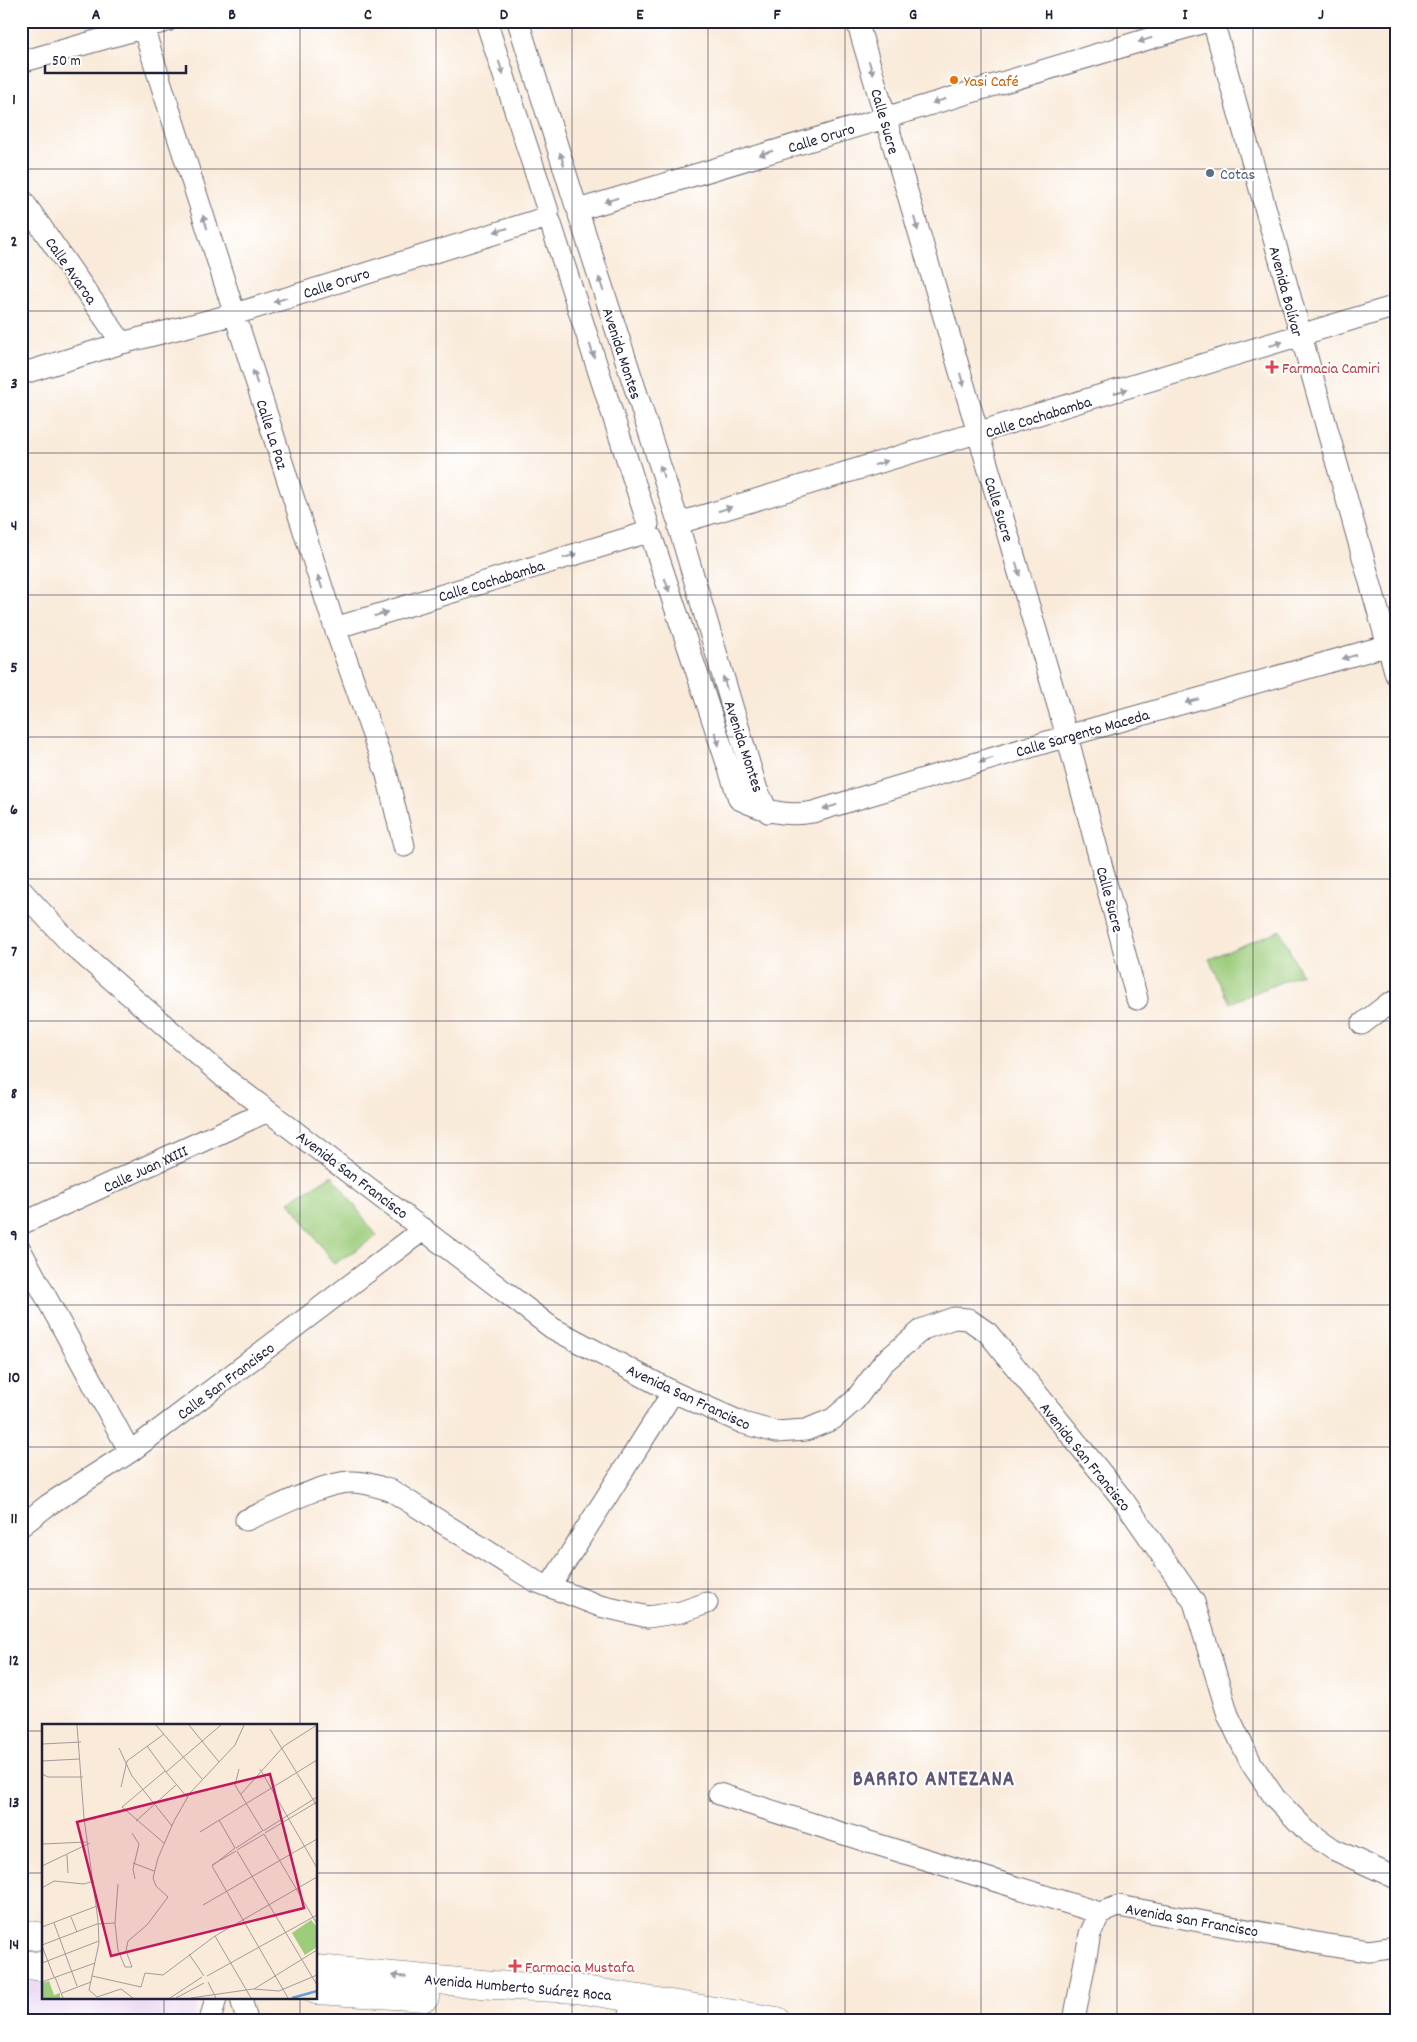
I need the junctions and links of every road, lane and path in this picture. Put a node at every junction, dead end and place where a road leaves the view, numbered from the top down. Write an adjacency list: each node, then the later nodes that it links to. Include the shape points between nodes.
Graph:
1 (167, 21): 7 (street)
2 (486, 21): 12 (street, Avenida Montes, one-way to 12)
3 (518, 21): 11 (street, Avenida Montes, one-way to 3)
4 (857, 21): 9 (street, Calle Sucre, one-way to 9)
5 (1208, 21): 9 (street, Calle Oruro, one-way to 9)
6 (1213, 21): 15 (street, Avenida Bolívar)
7 (142, 25): 8 (street); 14 (street, Calle La Paz, one-way to 7)
8 (21, 62)
9 (885, 117): 11 (street, Calle Oruro, one-way to 11); 18 (street, Calle Sucre, one-way to 18)
10 (21, 198): 16 (street, Calle Avaroa)
11 (578, 210): 12 (street, Calle Oruro, via 563,199 553,202); 19 (street, Avenida Montes, one-way to 11)
12 (549, 216): 14 (street, Calle Oruro, one-way to 14); 20 (street, Avenida Montes, one-way to 20)
13 (1396, 306): 15 (street, Calle Cochabamba)
14 (234, 314): 16 (street, Calle Oruro); 21 (street, Calle La Paz, one-way to 14)
15 (1300, 337): 18 (street, Calle Cochabamba, one-way to 15); 22 (street, Avenida Bolívar)
16 (122, 343): 17 (street, Calle Oruro)
17 (21, 374)
18 (978, 434): 19 (street, Calle Cochabamba, one-way to 18); 24 (street, Calle Sucre, one-way to 24)
19 (678, 523): 20 (street, Calle Cochabamba, via 668,512 658,512); 25 (street, Avenida Montes, one-way to 19, via 757,790)
20 (649, 531): 21 (street, Calle Cochabamba, one-way to 20); 25 (street, Avenida Montes, one-way to 25, via 739,799)
21 (335, 628): 26 (street, Calle La Paz, via 387,775)
22 (1391, 645): 23 (street, Avenida Bolívar); 24 (street, Calle Sargento Maceda, one-way to 24)
23 (1396, 675)
24 (1068, 736): 25 (street, Calle Sargento Maceda, one-way to 25, via 813,812 796,815); 28 (street, Calle Sucre)
25 (768, 812)
26 (404, 846)
27 (21, 890): 31 (street, Avenida San Francisco, via 71,944 226,1079)
28 (1137, 999)
29 (1396, 1002): 30 (street, via 1388,1004)
30 (1362, 1024)
31 (268, 1111): 32 (street, Calle Juan XXIII); 33 (street, Avenida San Francisco)
32 (21, 1224)
33 (424, 1229): 35 (street, Avenida San Francisco, via 552,1328); 36 (street, Calle San Francisco)
34 (21, 1251): 36 (street)
35 (673, 1392): 39 (street); 42 (street, Avenida San Francisco, via 743,1423 776,1432 806,1430 833,1419 856,1400 883,1363 924,1329 954,1318 968,1319 988,1334 1124,1502 1194,1602 1228,1715 1251,1763 1275,1798 1333,1849)
36 (130, 1452): 38 (street, Calle San Francisco)
37 (246, 1520): 39 (street, via 333,1484 366,1484 392,1491 491,1554)
38 (21, 1526)
39 (550, 1586): 40 (street, via 600,1606 648,1617 681,1612)
40 (707, 1603)
41 (719, 1794): 43 (street)
42 (1396, 1878)
43 (1100, 1913): 46 (street, Avenida San Francisco, via 1119,1906 1327,1945 1369,1951); 58 (street, Avenida San Francisco, via 1090,1934)
44 (21, 1934): 45 (main road)
45 (42, 1937)
46 (1396, 1947)
47 (21, 1964): 48 (main road)
48 (42, 1966)
49 (318, 1969): 57 (main road, Avenida Humberto Suárez Roca, one-way to 49, via 577,1988 493,1985)
50 (318, 1990): 53 (main road, Avenida Humberto Suárez Roca, via 577,2006)
51 (215, 2000): 54 (street)
52 (242, 2000): 55 (street)
53 (630, 2017): 56 (main road, Avenida Humberto Suárez Roca)
54 (210, 2021)
55 (247, 2021)
56 (678, 2021)
57 (777, 2021)
58 (1074, 2021)

